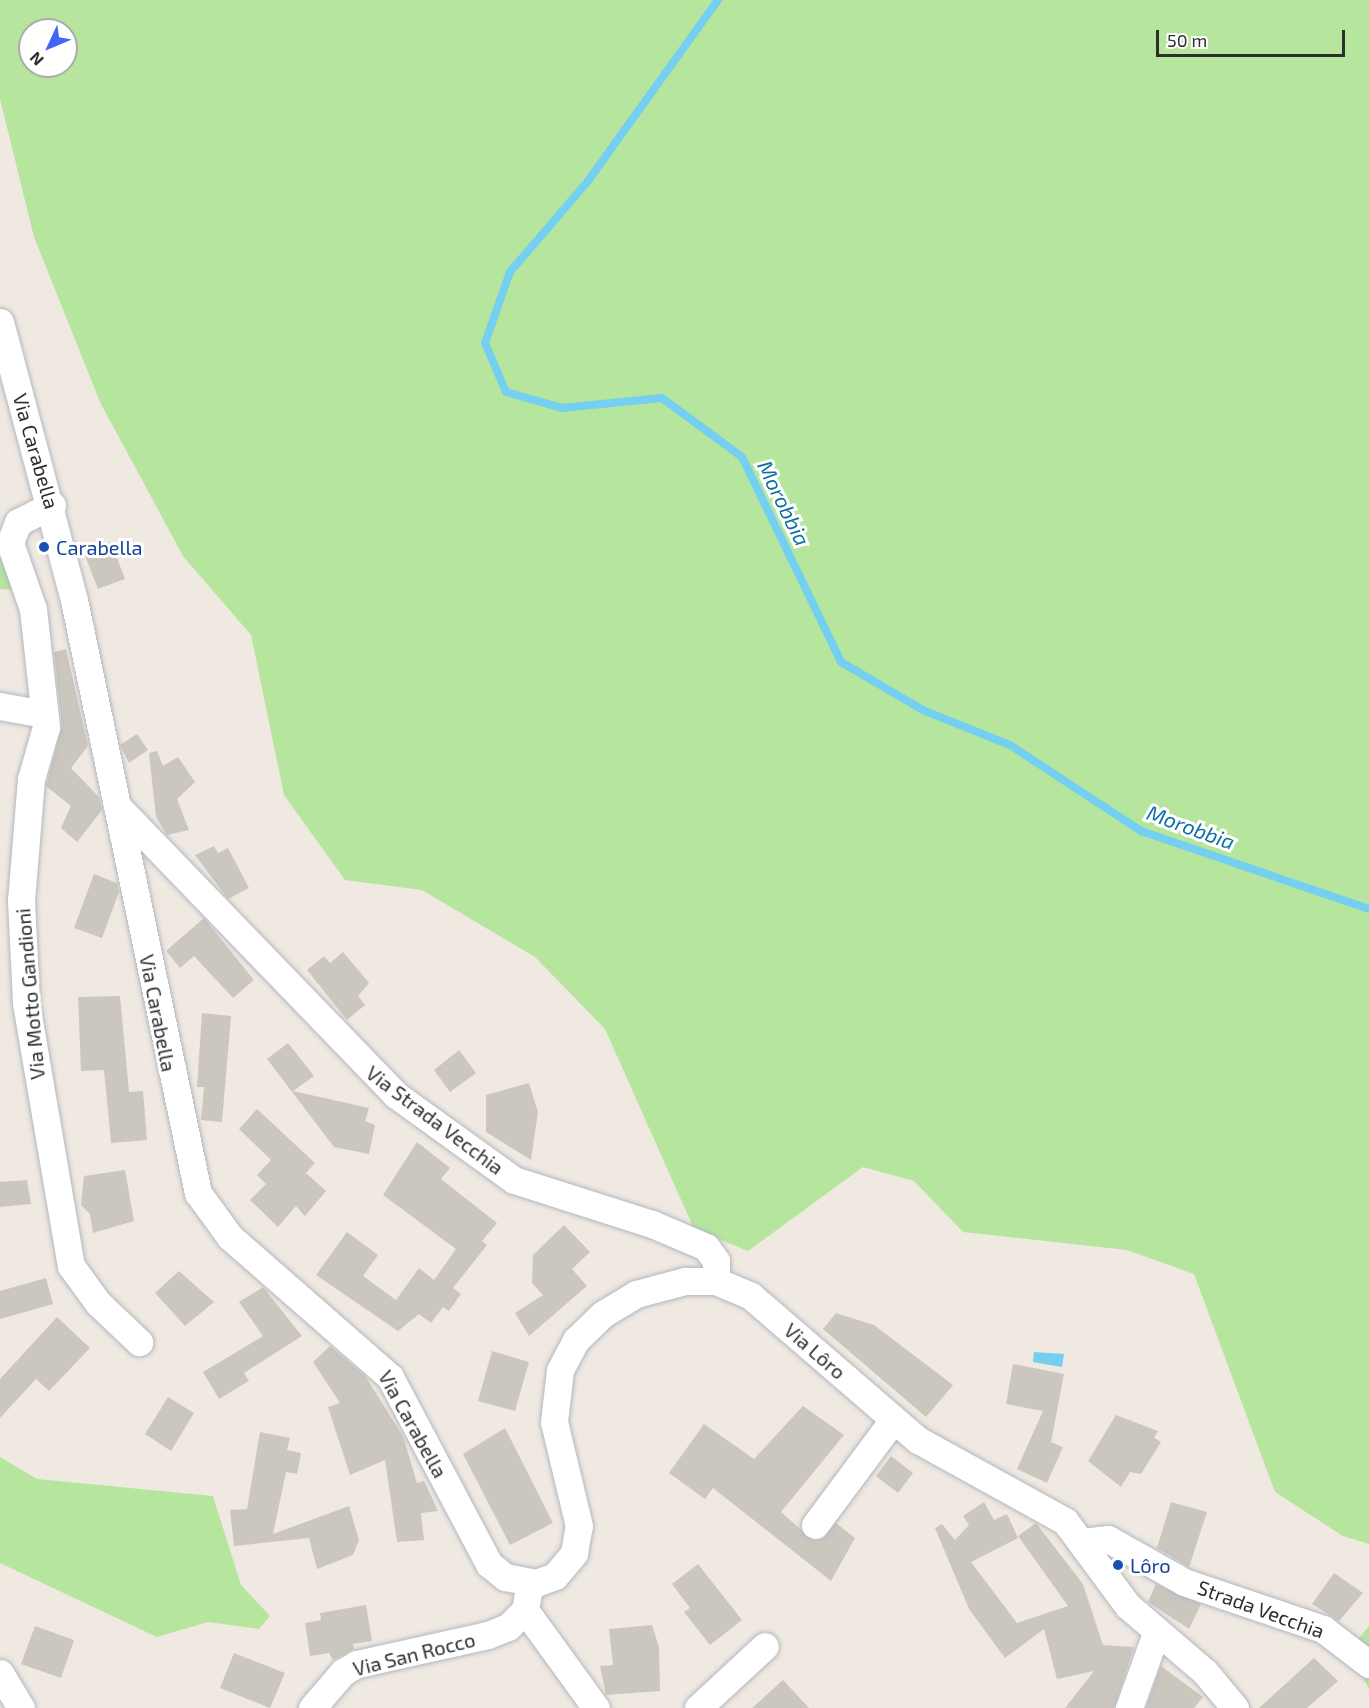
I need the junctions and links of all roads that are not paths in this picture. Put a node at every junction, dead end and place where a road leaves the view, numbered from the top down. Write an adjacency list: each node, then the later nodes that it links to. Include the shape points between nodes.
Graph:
1 (0, 322): 2 (street, Via Carabella)
2 (52, 505): 4 (street, Via Motto Gandioni, via 18,522 10,543 33,609); 5 (street, Via Carabella)
3 (0, 706): 4 (street)
4 (44, 714): 7 (street, Via Motto Gandioni, via 44,739 31,778 21,900 26,1003 47,1146 71,1266 98,1303)
5 (117, 806): 6 (street, Via Strada Vecchia, via 396,1095 514,1180 652,1224 706,1247 716,1261); 11 (street, Via Carabella, via 187,1153 204,1204 230,1237 381,1365 489,1564 505,1577)
6 (716, 1281): 8 (street, Via Lôro, via 751,1296); 11 (street, Via Lôro, via 685,1281 636,1294 603,1314 576,1340 560,1370 554,1422 579,1539 564,1569)
7 (139, 1342)
8 (893, 1420): 9 (street); 10 (street, Via Lôro, via 954,1463 1055,1513)
9 (814, 1525)
10 (1083, 1542): 13 (street, Via Lôro, via 1128,1606); 15 (street, Strada Vecchia, via 1108,1539 1184,1582 1323,1629)
11 (529, 1583): 12 (street)
12 (525, 1610): 18 (street, Via San Rocco, via 508,1627 488,1635 357,1664 343,1672); 19 (street)
13 (1156, 1634): 21 (street); 22 (street, Via Lôro, via 1205,1672)
14 (765, 1646): 20 (street)
15 (1369, 1664)
16 (0, 1672): 17 (street)
17 (21, 1708)
18 (312, 1708)
19 (596, 1708)
20 (698, 1708)
21 (1129, 1708)
22 (1235, 1708)

